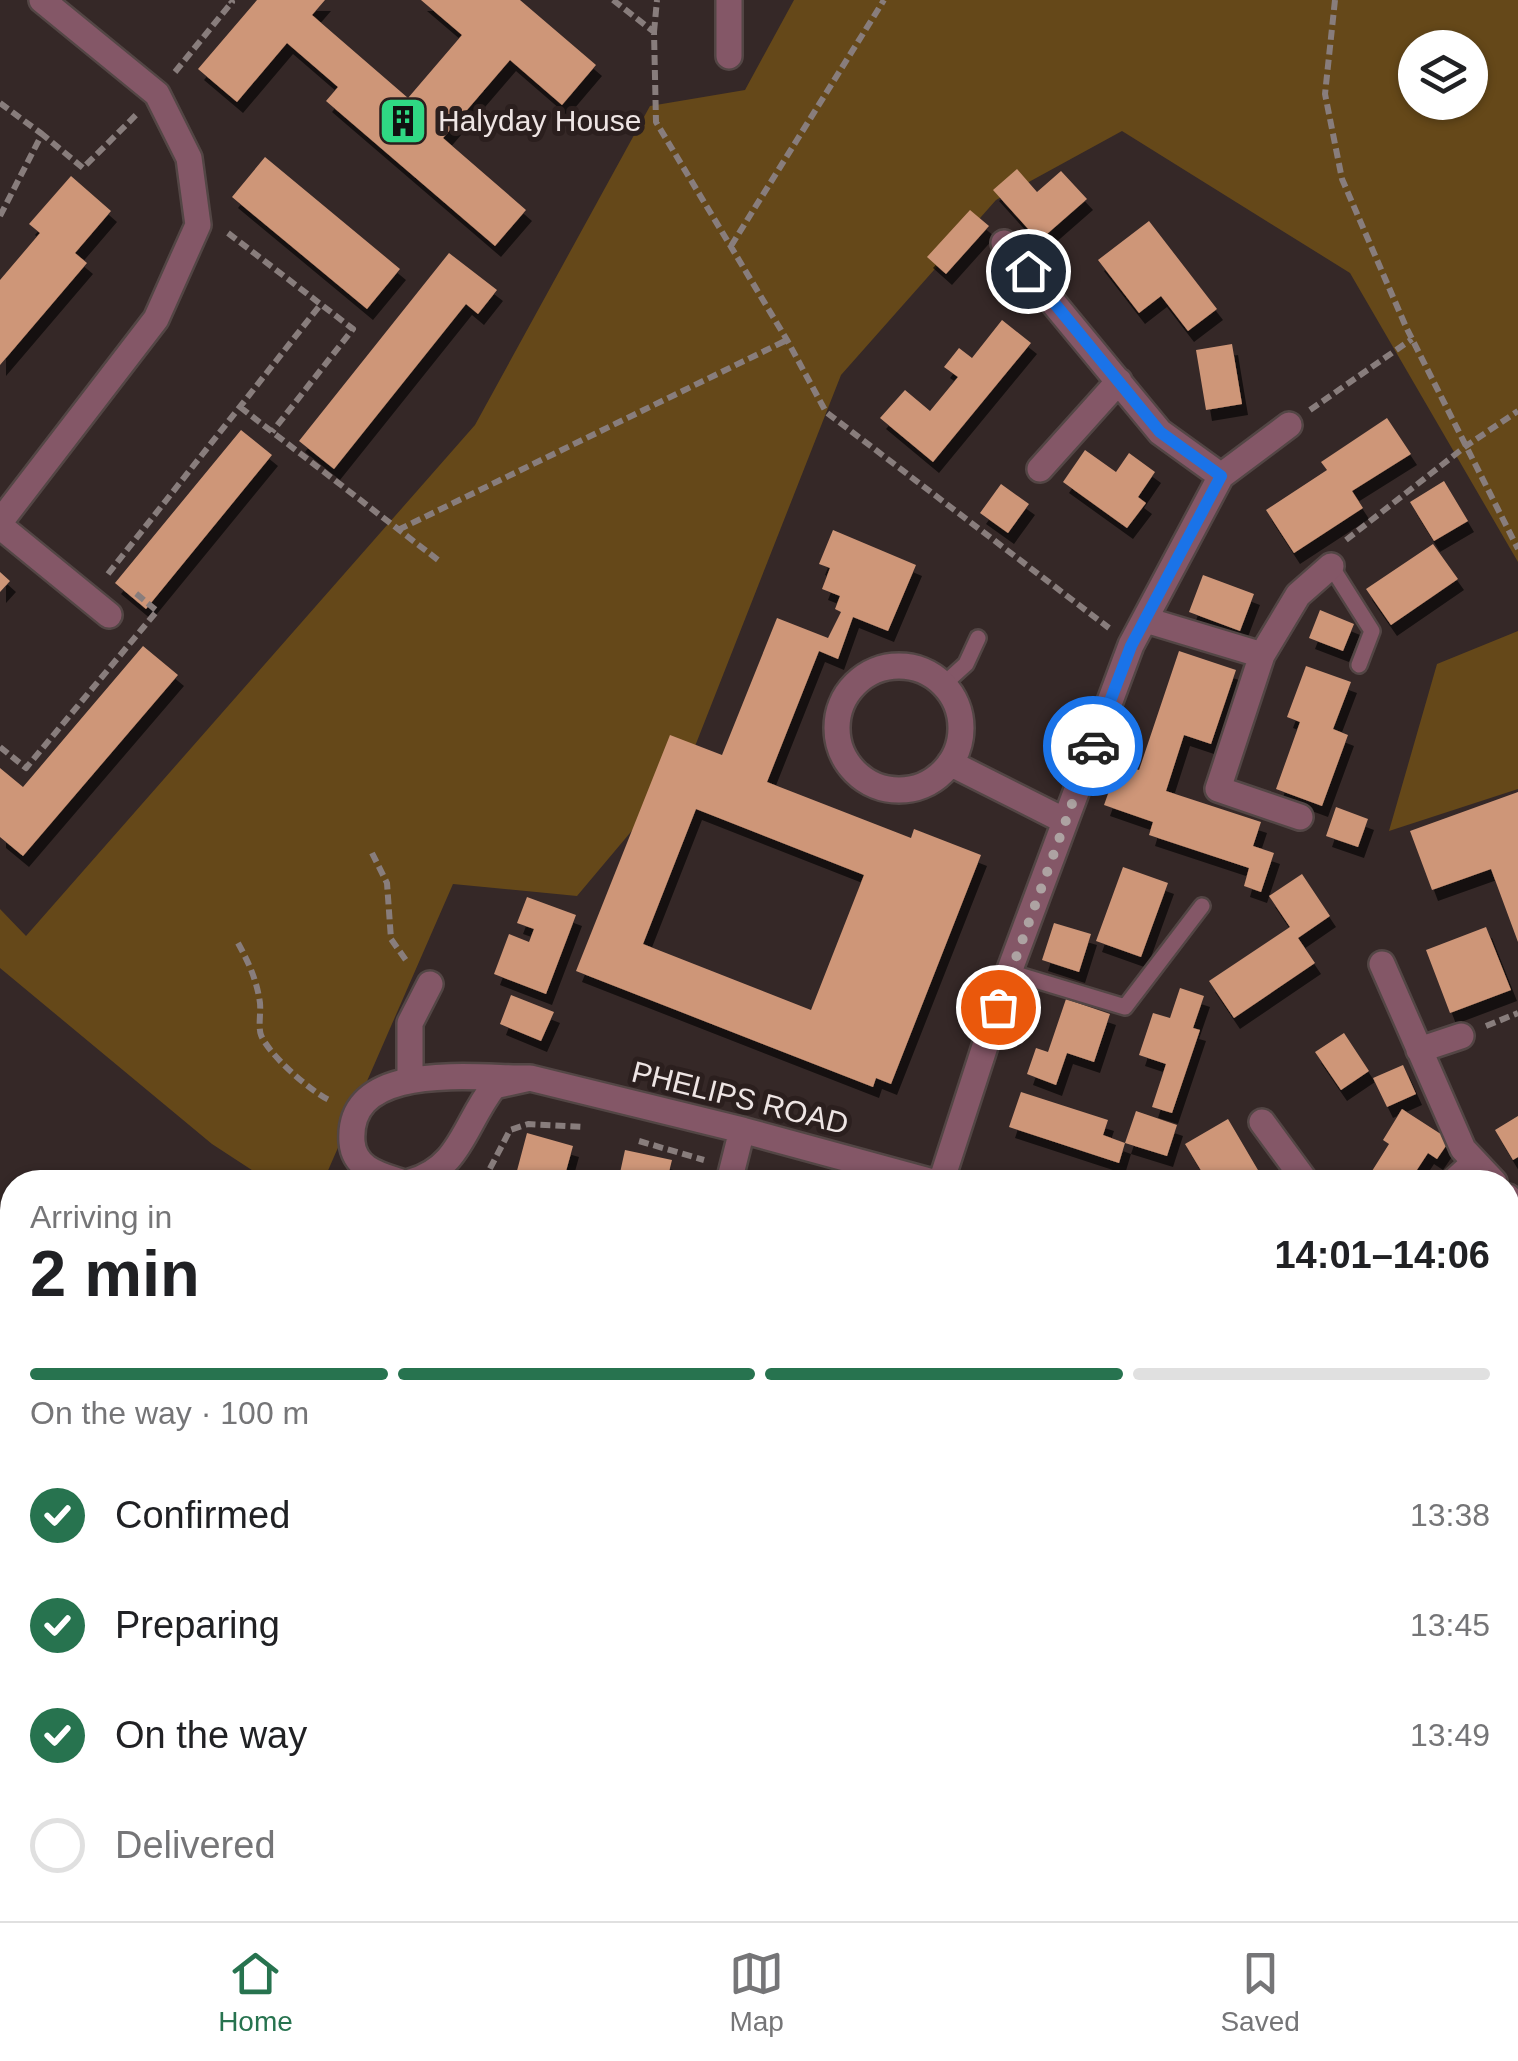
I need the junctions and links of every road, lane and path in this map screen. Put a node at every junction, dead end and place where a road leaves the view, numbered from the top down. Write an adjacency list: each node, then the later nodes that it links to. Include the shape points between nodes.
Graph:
1 (42, 0): 10 (street)
2 (613, 0): 8 (path)
3 (656, 0): 8 (path)
4 (729, 0): 9 (street)
5 (884, 0): 16 (path)
6 (1335, 0): 19 (path, via 1325,94 1342,179)
7 (232, 1): 10 (path)
8 (654, 32): 16 (path, via 656,122)
9 (729, 56)
10 (157, 94): 12 (path, via 83,168); 13 (street, via 189,158)
11 (0, 103): 12 (path)
12 (42, 134): 14 (path)
13 (196, 210): 17 (path); 28 (street, via 198,226 156,319)
14 (0, 216)
15 (1004, 243): 20 (street)
16 (731, 246): 18 (path)
17 (322, 304): 21 (path); 24 (path, via 353,328)
18 (787, 340): 29 (path); 37 (path, via 826,412)
19 (1412, 340): 23 (path); 25 (path)
20 (1120, 382): 26 (street); 27 (street, via 1160,432)
21 (240, 407): 24 (path); 33 (path)
22 (1518, 411): 25 (path)
23 (1289, 425): 27 (street)
24 (272, 432): 29 (path)
25 (1466, 446): 30 (path); 32 (path, via 1327,554)
26 (1040, 468)
27 (1221, 476): 35 (street)
28 (0, 524): 34 (street)
29 (398, 530): 31 (path)
30 (1518, 549)
31 (438, 560)
32 (1331, 566): 38 (street, via 1298,595); 39 (lane, via 1372,631)
33 (110, 571): 34 (path); 41 (path, via 157,611 26,768)
34 (99, 607)
35 (1146, 620): 37 (street); 38 (street)
36 (978, 638): 40 (lane, via 966,664)
37 (1131, 646): 44 (street)
38 (1262, 655): 43 (street, via 1218,789)
39 (1359, 664)
40 (944, 684): 42 (street, via 962,722); 42 (street, via 906,666 884,667 849,691 837,728 849,764 880,788 919,787)
41 (0, 746)
42 (950, 763): 44 (street)
43 (1300, 817)
44 (1065, 821): 49 (street)
45 (372, 853): 50 (path, via 387,883 391,939)
46 (1202, 906): 49 (lane, via 1124,1007)
47 (238, 943): 55 (path, via 253,970 260,1034 318,1096)
48 (1382, 964): 52 (street)
49 (1009, 972): 67 (street)
50 (430, 984): 54 (street, via 410,1023)
51 (1461, 1036): 52 (street)
52 (1419, 1050): 60 (street, via 1463,1150)
53 (530, 1078): 54 (street, PHELIPS ROAD); 58 (street, PHELIPS ROAD); 62 (street, via 494,1086)
54 (410, 1079): 55 (street, via 378,1090)
55 (356, 1112): 61 (street, via 353,1153)
56 (1262, 1122): 68 (street)
57 (596, 1128): 63 (path, via 528,1124 510,1130)
58 (742, 1130): 65 (street); 66 (street, PHELIPS ROAD)
59 (630, 1138): 64 (path)
60 (1475, 1162): 69 (street); 70 (street)
61 (368, 1170)
62 (441, 1170)
63 (488, 1170)
64 (717, 1170)
65 (732, 1170)
66 (889, 1170)
67 (945, 1170)
68 (1297, 1170)
69 (1466, 1170)
70 (1483, 1170)

